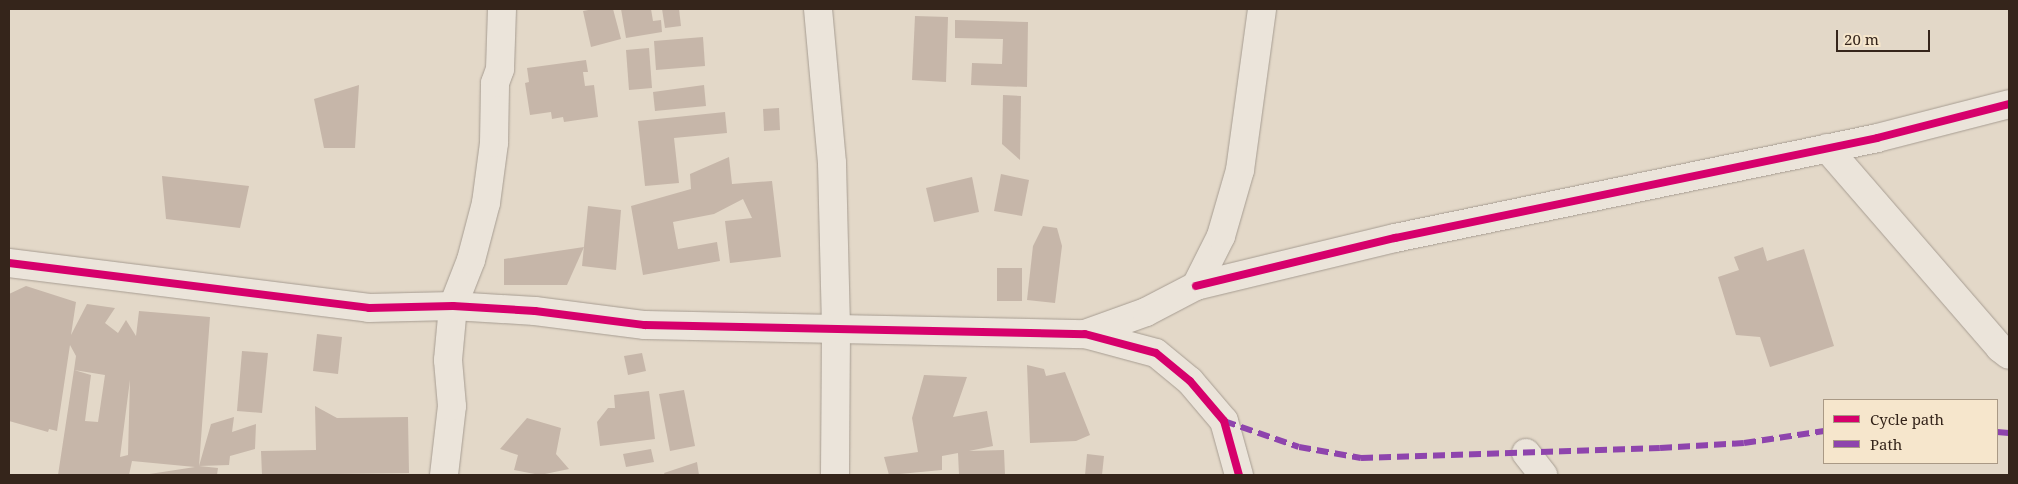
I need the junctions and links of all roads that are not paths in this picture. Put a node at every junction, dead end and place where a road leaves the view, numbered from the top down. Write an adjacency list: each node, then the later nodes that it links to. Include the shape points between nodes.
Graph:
1 (502, 9): 8 (street, via 500,70 495,83 494,143 486,203)
2 (818, 9): 9 (street, via 832,163)
3 (1262, 9): 7 (street, via 1240,170 1221,236)
4 (2009, 104): 5 (street)
5 (1827, 148): 7 (street, via 1395,238); 11 (street)
6 (9, 263): 8 (street, via 370,308)
7 (1196, 286): 10 (street, via 1146,312)
8 (453, 306): 9 (street, via 535,311 645,325); 13 (street, via 448,360 452,406)
9 (836, 331): 10 (street); 14 (street)
10 (1085, 334): 15 (street, via 1156,353 1190,381 1224,421)
11 (2009, 355)
12 (1526, 453): 16 (street)
13 (444, 475)
14 (835, 475)
15 (1239, 475)
16 (1543, 475)

